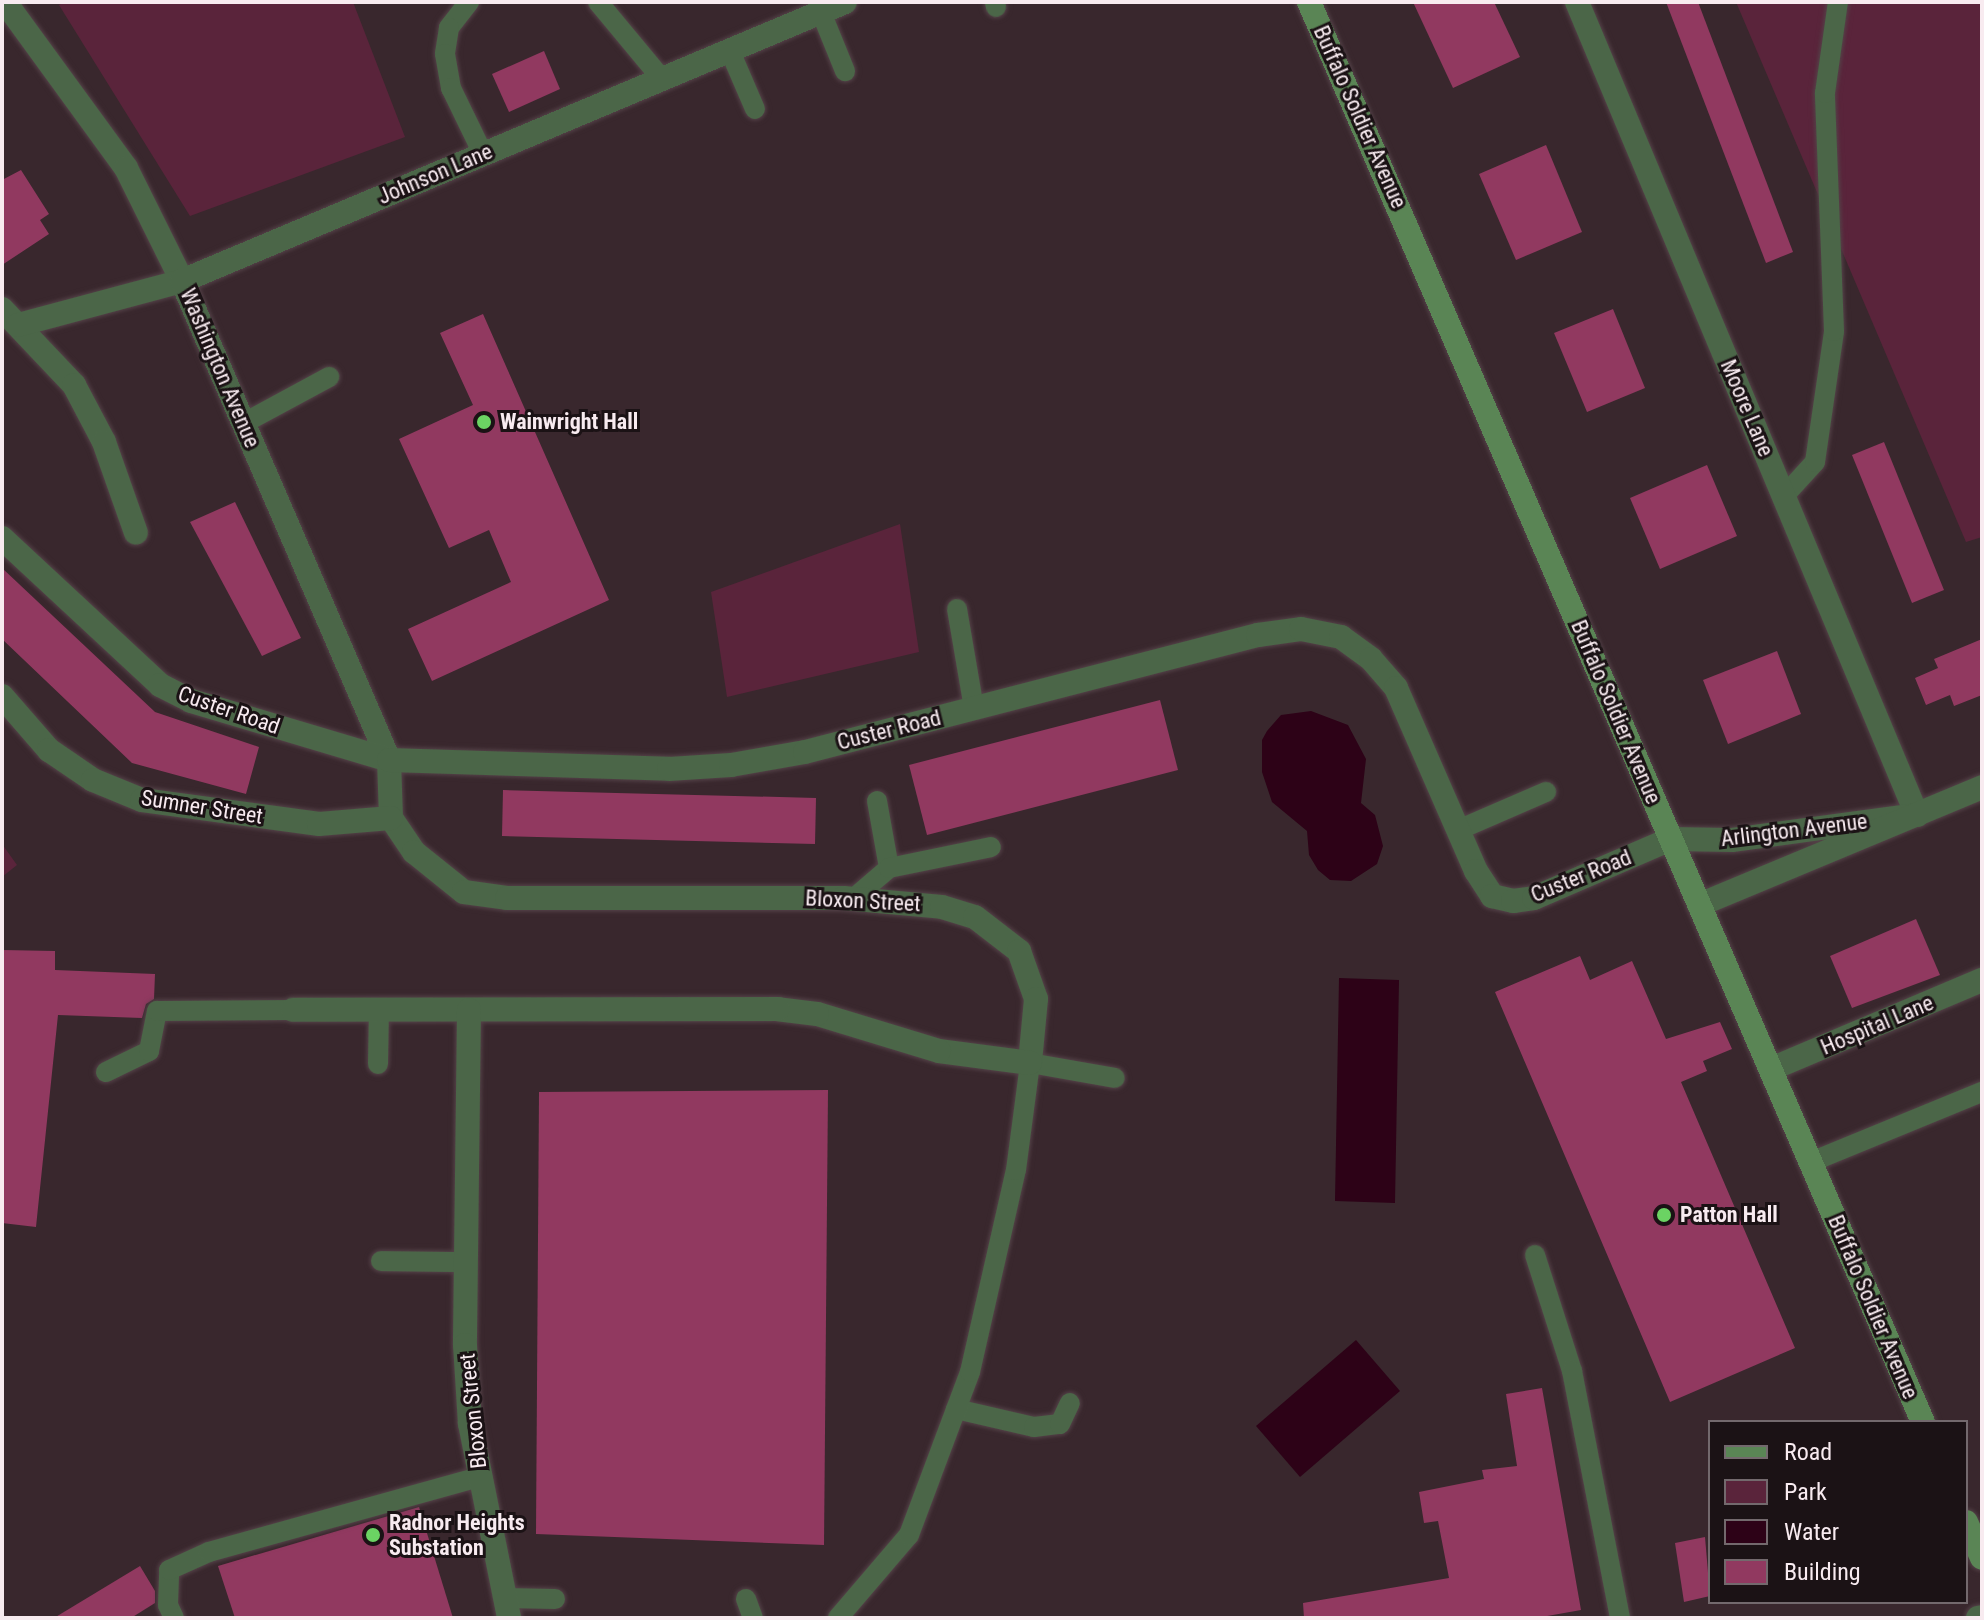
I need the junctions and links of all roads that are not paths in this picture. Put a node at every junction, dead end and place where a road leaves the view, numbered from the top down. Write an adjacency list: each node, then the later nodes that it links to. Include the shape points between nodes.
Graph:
1 (5, 2): 14 (street, Washington Avenue, via 126,168)
2 (469, 2): 13 (lane, via 449,28 445,54 451,88)
3 (598, 2): 11 (lane)
4 (845, 2): 8 (street, Johnson Lane)
5 (1309, 2): 31 (street, Buffalo Soldier Avenue)
6 (1577, 2): 18 (street, Moore Lane)
7 (1838, 2): 18 (lane, via 1825,93 1834,331 1815,462)
8 (821, 12): 9 (street, Johnson Lane); 10 (lane)
9 (730, 51): 11 (street, Johnson Lane); 12 (lane)
10 (845, 71)
11 (662, 79): 13 (street, Johnson Lane)
12 (755, 109)
13 (483, 154): 14 (street, Johnson Lane)
14 (182, 281): 15 (street, Johnson Lane); 17 (street, Washington Avenue)
15 (10, 317): 19 (street, via 74,385 104,442)
16 (329, 377): 17 (lane)
17 (244, 423): 24 (street, Washington Avenue)
18 (1784, 496): 28 (street, Moore Lane)
19 (136, 533)
20 (2, 538): 24 (street, Custer Road, via 160,685 191,701)
21 (957, 609): 23 (lane)
22 (2, 696): 29 (street, Sumner Street, via 49,750 93,780 142,800 319,824)
23 (974, 708): 24 (street, Custer Road, via 731,765 669,769); 30 (street, Custer Road, via 1258,635 1301,629 1341,637 1371,659 1396,688)
24 (389, 760): 29 (street)
25 (1982, 787): 28 (street, Arlington Avenue)
26 (1546, 792): 30 (lane)
27 (877, 801): 33 (lane)
28 (1917, 815): 31 (street, Arlington Avenue, via 1732,840); 35 (street, Arlington Avenue)
29 (391, 818): 34 (street, Bloxon Street, via 414,852 464,892 507,898)
30 (1458, 830): 31 (street, Custer Road, via 1492,896 1513,901 1534,898)
31 (1671, 839): 35 (street, Buffalo Soldier Avenue)
32 (991, 847): 33 (lane)
33 (889, 868): 34 (lane)
34 (854, 898): 40 (street, Bloxon Street, via 942,907 975,917 1019,951 1036,999)
35 (1699, 905): 42 (street, Buffalo Soldier Avenue)
36 (1982, 980): 42 (street, Hospital Lane)
37 (379, 1009): 38 (street); 39 (street); 41 (lane)
38 (293, 1010): 43 (lane, via 157,1011 149,1051)
39 (469, 1010): 40 (street, via 778,1009 817,1014 939,1051); 49 (street, Bloxon Street)
40 (1030, 1063): 44 (lane); 51 (lane, via 1016,1170 970,1372)
41 (378, 1064)
42 (1771, 1069): 46 (street, Buffalo Soldier Avenue)
43 (106, 1072)
44 (1115, 1078)
45 (1982, 1092): 46 (lane)
46 (1811, 1162): 52 (street, Buffalo Soldier Avenue)
47 (1535, 1255): 60 (lane, via 1572,1371)
48 (381, 1261): 49 (lane)
49 (466, 1262): 53 (street, Bloxon Street, via 465,1345)
50 (1070, 1403): 51 (lane, via 1060,1424 1034,1427)
51 (956, 1409): 59 (lane, via 909,1535)
52 (1922, 1420)
53 (480, 1477): 57 (street, Bloxon Street); 58 (lane, via 209,1552 169,1570 168,1605)
54 (1968, 1526): 55 (street)
55 (1982, 1558)
56 (555, 1599): 57 (lane)
57 (506, 1608)
58 (174, 1618)
59 (838, 1618)
60 (1620, 1618)

